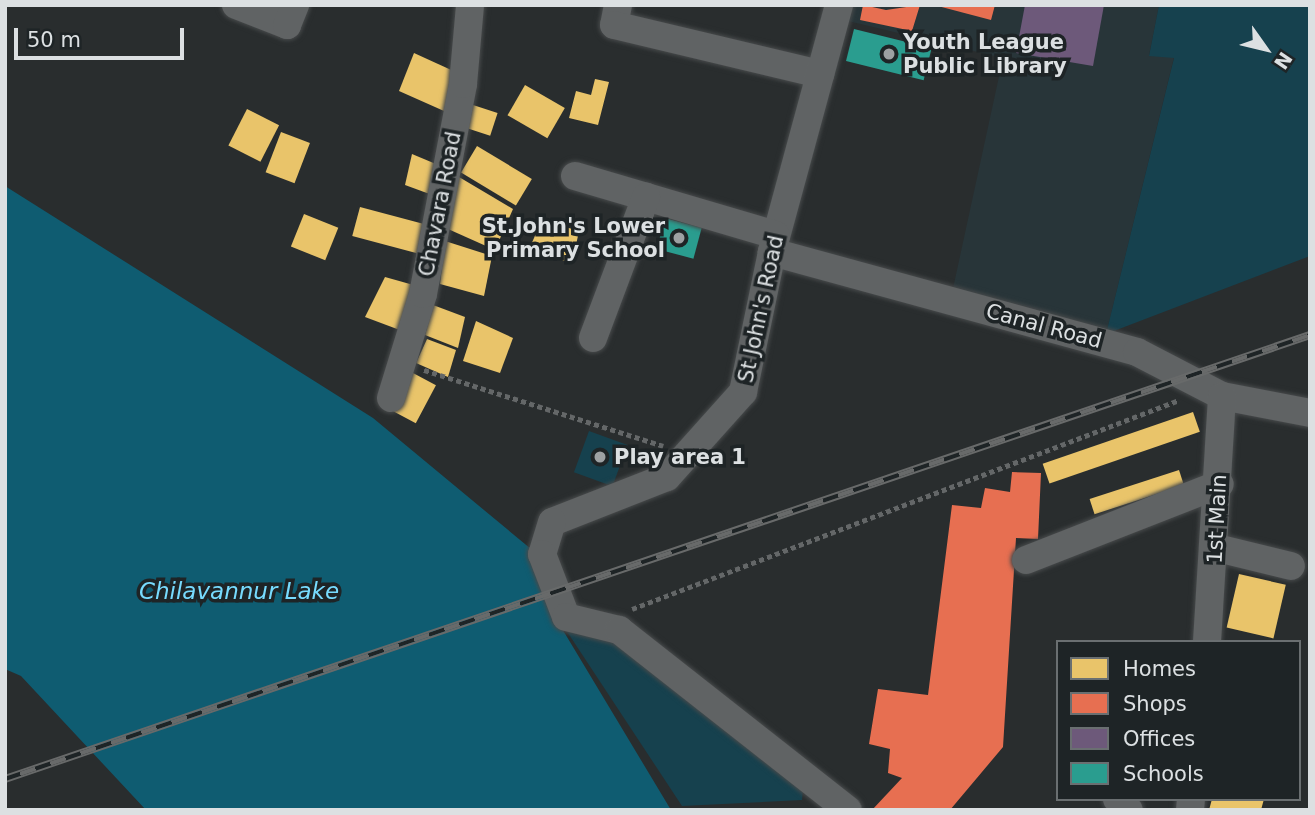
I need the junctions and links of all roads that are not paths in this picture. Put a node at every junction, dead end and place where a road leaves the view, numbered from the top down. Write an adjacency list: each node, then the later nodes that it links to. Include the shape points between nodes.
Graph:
1 (236, 5): 2 (street, via 286,25)
2 (295, 5)
3 (470, 5): 12 (street, Chavara Road, via 463,84 423,294)
4 (618, 5): 6 (street, via 614,25)
5 (839, 5): 6 (street, St John's Road)
6 (820, 74): 9 (street, St John's Road)
7 (575, 176): 8 (street, Canal Road)
8 (646, 197): 9 (street, Canal Road); 10 (street)
9 (774, 243): 11 (street, Canal Road, via 1138,352); 19 (street, St John's Road, via 743,392 667,477 552,522 542,554 566,617 619,630 818,781)
10 (593, 338)
11 (1222, 396): 13 (street, Canal Road); 14 (street, 1st Main)
12 (391, 398)
13 (1310, 413)
14 (1220, 484): 15 (street, 1st Main); 16 (street)
15 (1216, 548): 17 (street); 18 (street, 1st Main)
16 (1026, 559)
17 (1291, 566)
18 (1207, 640)
19 (843, 809)

